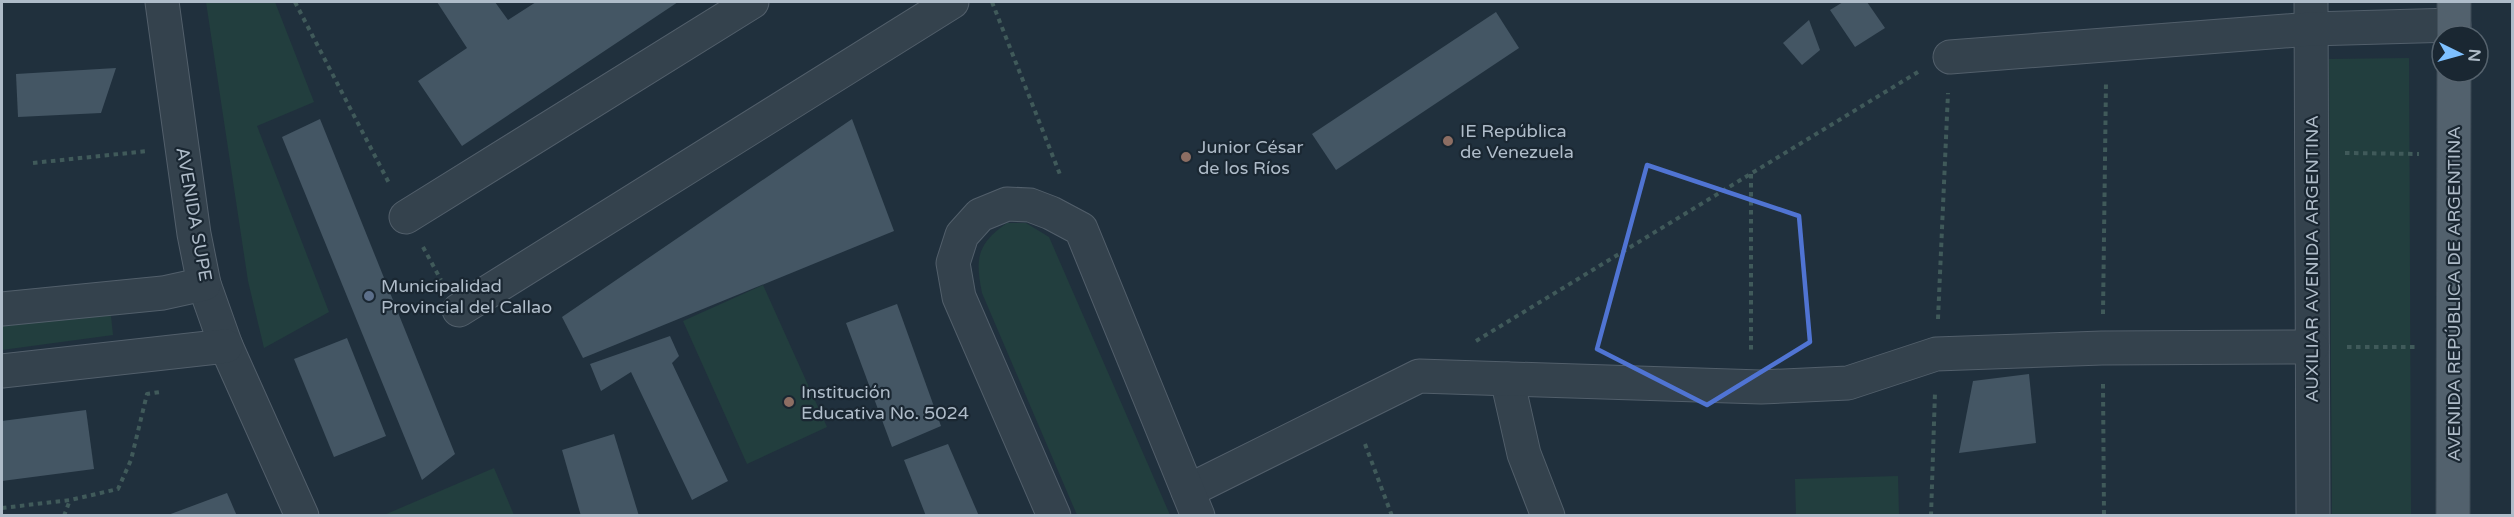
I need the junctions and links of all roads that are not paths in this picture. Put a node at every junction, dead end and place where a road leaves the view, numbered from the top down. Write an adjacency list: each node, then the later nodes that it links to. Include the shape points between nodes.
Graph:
1 (162, 2): 9 (street, AVENIDA SUPE)
2 (752, 2): 8 (street)
3 (952, 2): 11 (street)
4 (2311, 15): 5 (street); 6 (street, via 2107,45); 13 (street, AUXILIAR AVENIDA ARGENTINA)
5 (2454, 21)
6 (1950, 57)
7 (2454, 84): 21 (main road, AVENIDA REPÚBLICA DE ARGENTINA)
8 (406, 217)
9 (204, 284): 10 (street, via 163,293); 12 (street, AVENIDA SUPE)
10 (2, 309)
11 (459, 310)
12 (226, 346): 14 (street); 17 (street, AVENIDA SUPE)
13 (2312, 347): 15 (street, via 1936,354 1848,383 1751,387); 20 (street, AUXILIAR AVENIDA ARGENTINA)
14 (2, 371)
15 (1507, 379): 16 (street, via 1419,376 1352,409); 19 (street, via 1524,454)
16 (1193, 503): 18 (street, via 1081,229 1030,205 1007,204 980,215 962,235 953,263 959,297)
17 (302, 516)
18 (1054, 516)
19 (1548, 516)
20 (2313, 516)
21 (2453, 516)

